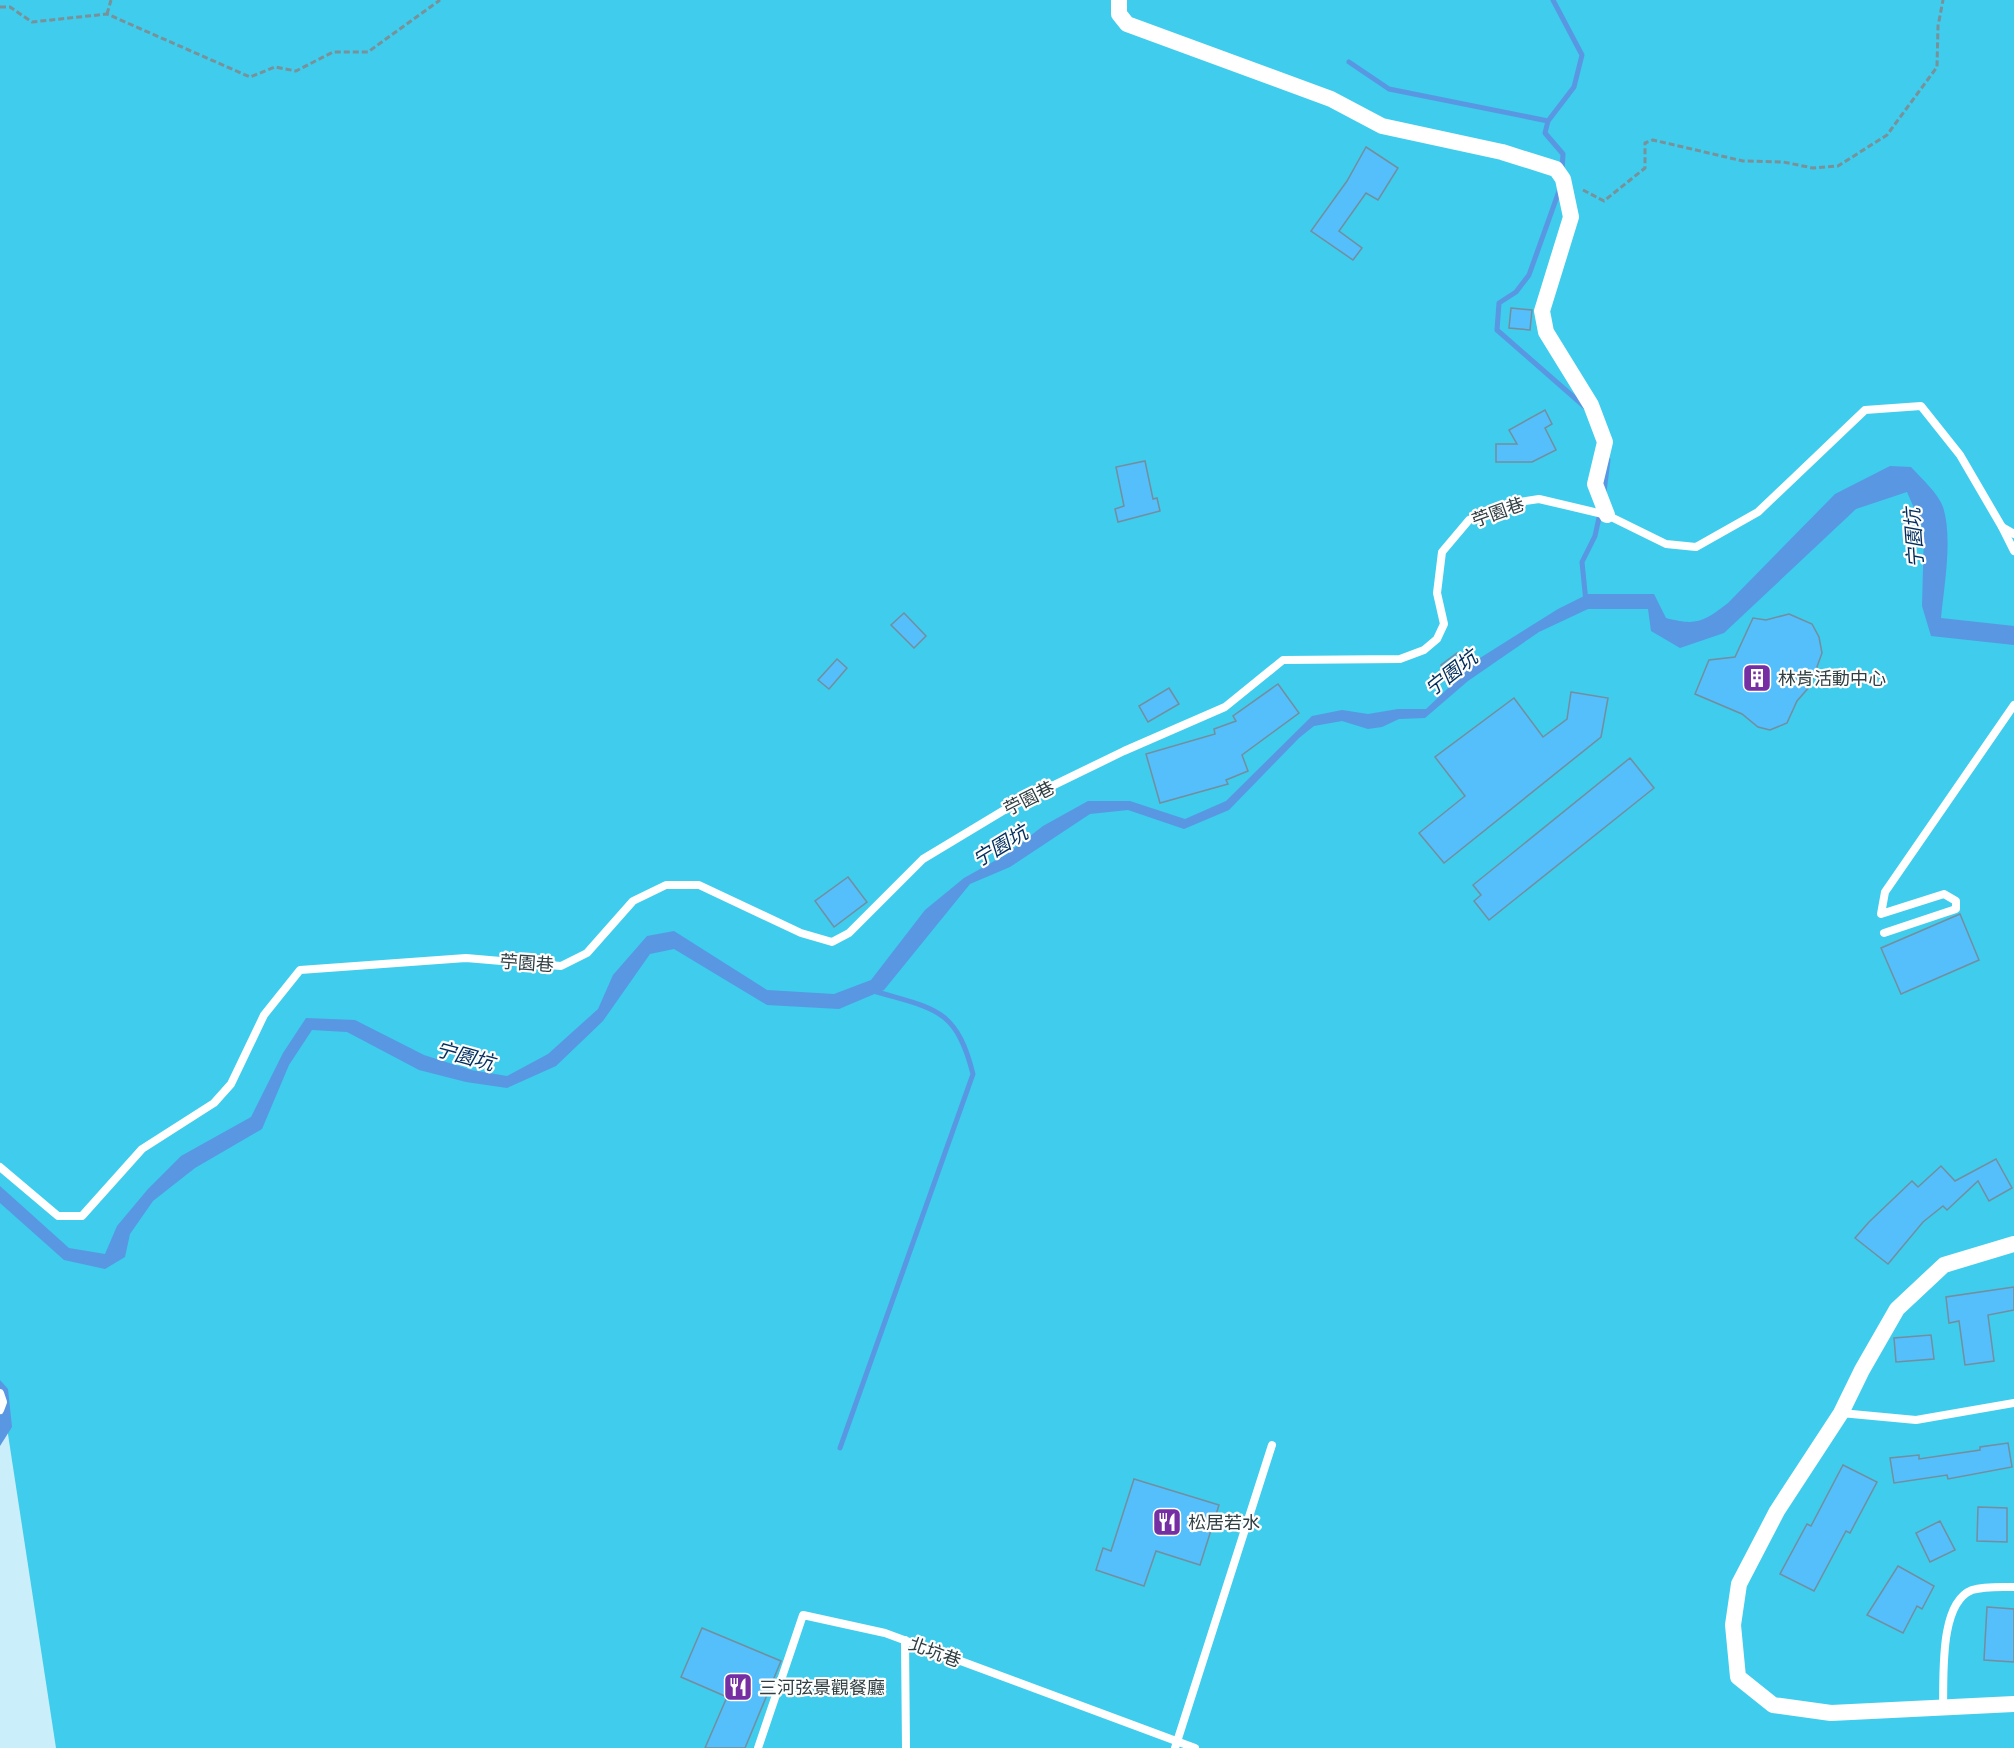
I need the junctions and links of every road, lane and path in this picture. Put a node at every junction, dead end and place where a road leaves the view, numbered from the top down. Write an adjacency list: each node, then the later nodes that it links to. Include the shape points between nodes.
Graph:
1 (111, 0): 6 (path)
2 (440, 0): 6 (path, via 368,52 333,52 296,71 276,67 250,77)
3 (1119, 0): 7 (street, via 1119,14 1127,24 1331,99 1382,126 1502,153 1556,169)
4 (1942, 0): 7 (path, via 1937,68 1887,135 1838,166 1813,168 1743,161 1653,140 1645,143 1645,168 1604,201)
5 (0, 7): 6 (path, via 10,7 32,22)
6 (106, 14)
7 (1563, 179): 8 (street, via 1571,217 1542,311 1546,332 1591,405 1605,442 1595,484)
8 (1607, 515): 9 (lane, 苧園巷, via 1666,544 1696,547 1758,512 1865,410 1921,406 1959,455); 14 (lane, 苧園巷, via 1539,499 1512,503 1469,520 1442,552 1437,593 1444,624 1437,639 1424,650 1400,659 1283,660 1224,707 1011,806 923,859 849,933 832,942 801,933 699,885 666,885 633,901 587,953 561,966 466,958 300,970 264,1015 231,1084 214,1103 142,1149 82,1216 58,1216)
9 (2002, 526): 10 (lane, 苧園巷); 11 (lane)
10 (2014, 534)
11 (2014, 551)
12 (2014, 705): 13 (lane, via 1885,892 1881,914 1944,894 1956,901 1956,909)
13 (1884, 933)
14 (0, 1167)
15 (2014, 1244): 19 (street, via 1944,1265 1897,1309)
16 (0, 1393): 18 (lane)
17 (2014, 1403): 19 (lane, via 1916,1420)
18 (0, 1410)
19 (1841, 1413): 24 (street, via 1777,1511 1739,1584 1733,1624 1738,1677 1773,1705 1832,1713)
20 (1272, 1445): 25 (lane)
21 (2014, 1587): 24 (lane, via 1972,1590 1947,1622)
22 (904, 1640): 25 (lane, 北坑巷); 26 (lane, 北坑巷, via 803,1616); 27 (lane)
23 (2014, 1704): 24 (street)
24 (1943, 1706)
25 (1176, 1744): 28 (lane, 北坑巷)
26 (758, 1748)
27 (906, 1748)
28 (1195, 1748)

